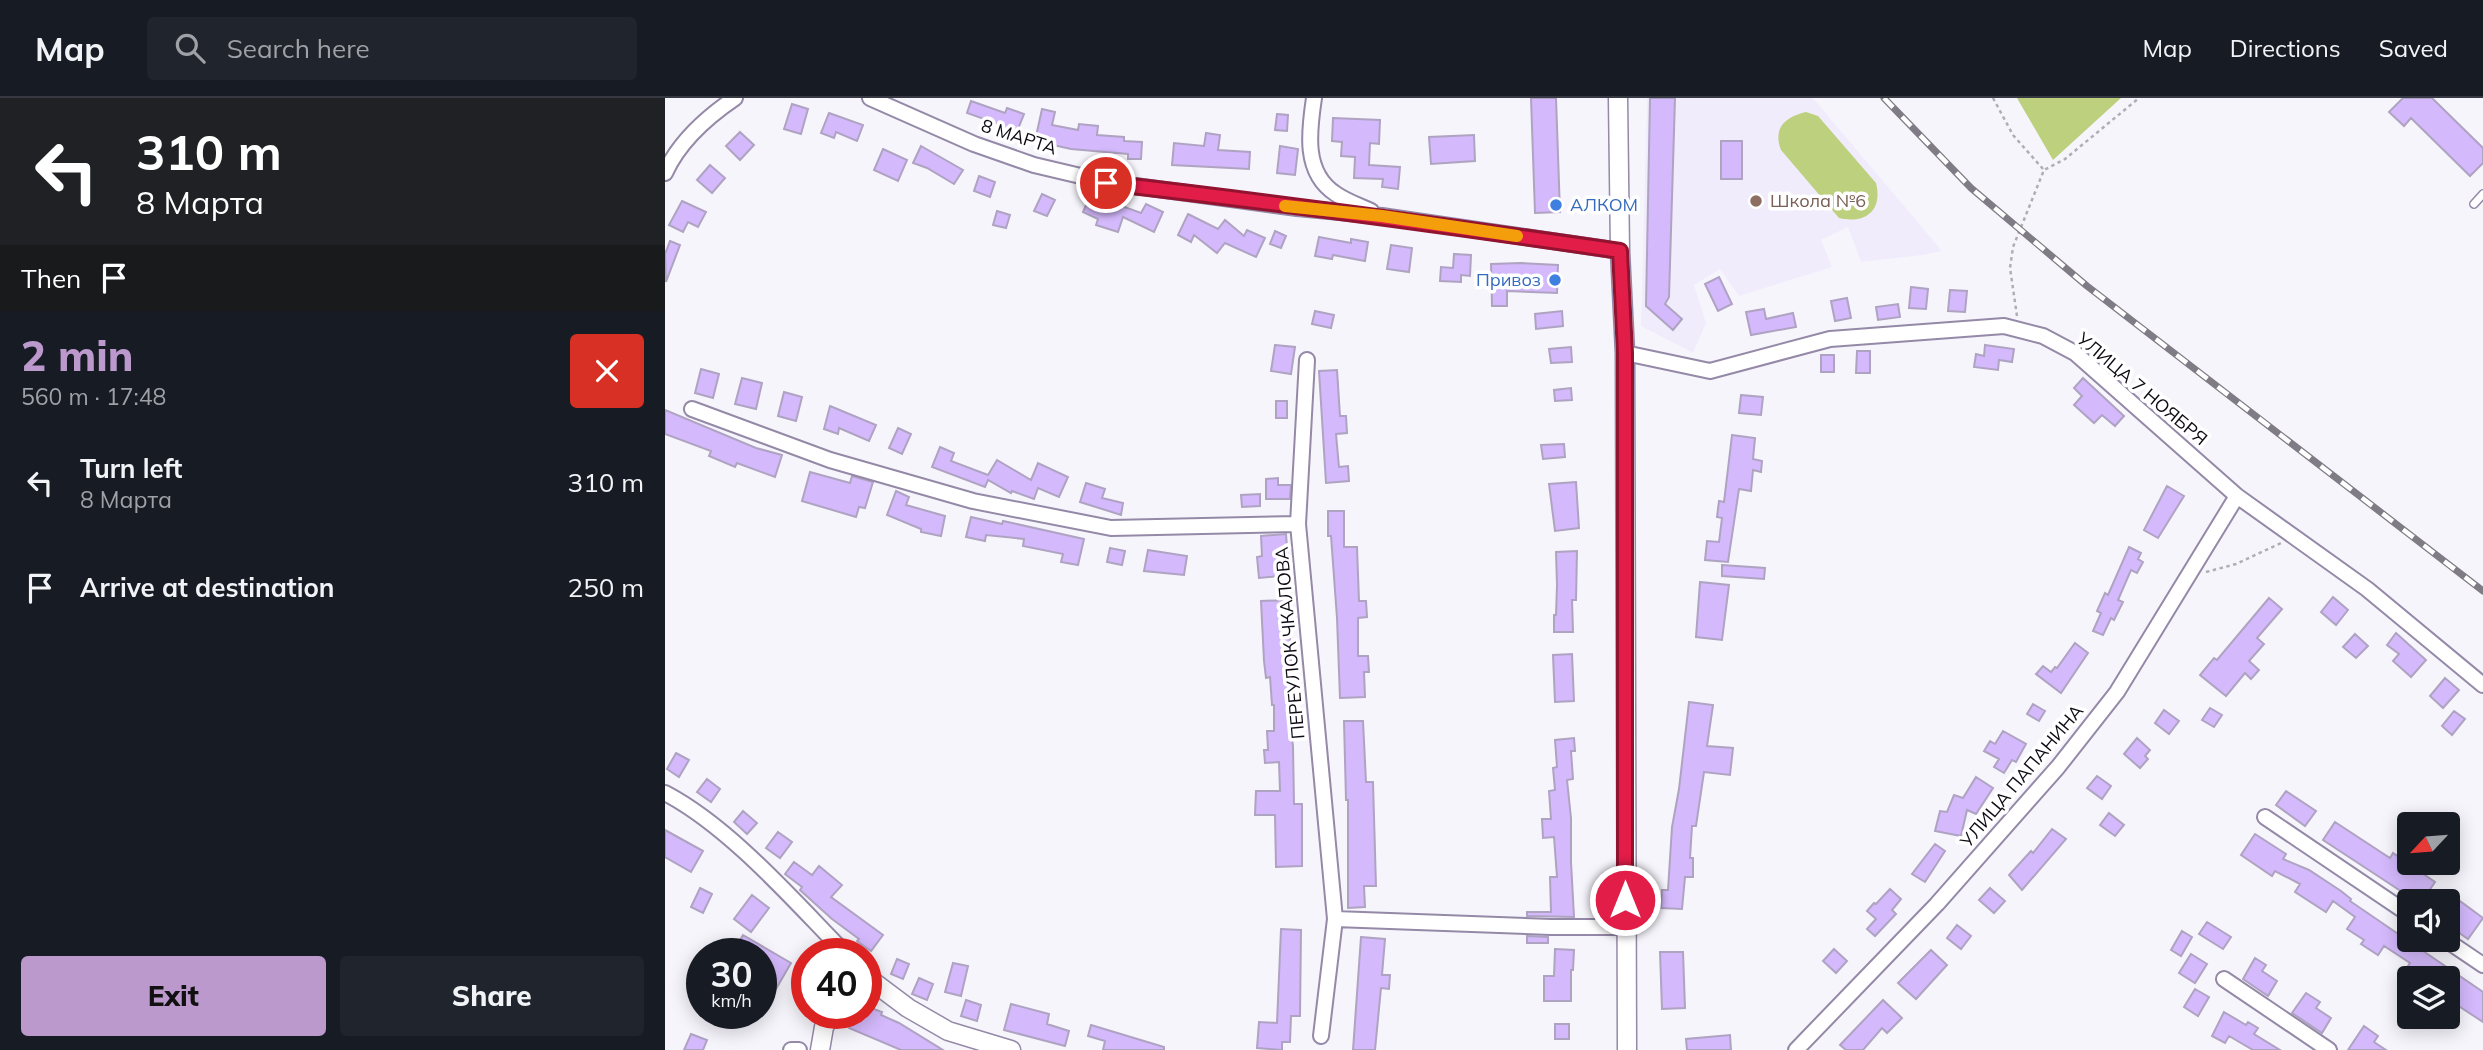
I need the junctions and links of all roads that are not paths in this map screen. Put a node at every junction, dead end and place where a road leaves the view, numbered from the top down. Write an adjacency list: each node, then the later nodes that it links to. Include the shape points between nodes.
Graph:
1 (735, 98): 5 (street, via 713,113 673,156)
2 (870, 98): 8 (street, 8 МАРТА, via 974,144 1106,183)
3 (1314, 98): 8 (street, via 1309,135 1312,160 1321,179 1334,194)
4 (1618, 98): 9 (street)
5 (665, 173)
6 (2483, 194): 7 (lane)
7 (2474, 204)
8 (1382, 216): 9 (street, 8 МАРТА)
9 (1620, 251): 10 (street)
10 (1625, 353): 13 (street, УЛИЦА 7 НОЯБРЯ, via 1710,371 1830,339 2004,326 2043,336 2075,353); 20 (street)
11 (1307, 359): 14 (street)
12 (692, 409): 14 (street, ПЕРЕУЛОК ЧКАЛОВА, via 830,460 973,501 1111,528)
13 (2237, 496): 15 (street, УЛИЦА 7 НОЯБРЯ, via 2367,589); 33 (street, УЛИЦА ПАПАНИНА, via 2117,692 1937,904)
14 (1299, 524): 19 (street, ПЕРЕУЛОК ЧКАЛОВА)
15 (2483, 685)
16 (665, 793): 21 (street, via 730,838)
17 (2265, 817): 18 (street)
18 (2397, 906)
19 (1335, 919): 20 (street); 27 (street, ПЕРЕУЛОК ЧКАЛОВА)
20 (1625, 928): 32 (street)
21 (830, 938)
22 (2460, 949): 23 (street)
23 (2483, 965)
24 (2224, 979): 34 (street)
25 (882, 989): 31 (street, via 948,1031)
26 (824, 1029): 30 (street)
27 (1321, 1036)
28 (791, 1050): 29 (street)
29 (799, 1050)
30 (820, 1050)
31 (1011, 1050)
32 (1627, 1050)
33 (1796, 1050)
34 (2329, 1050)

